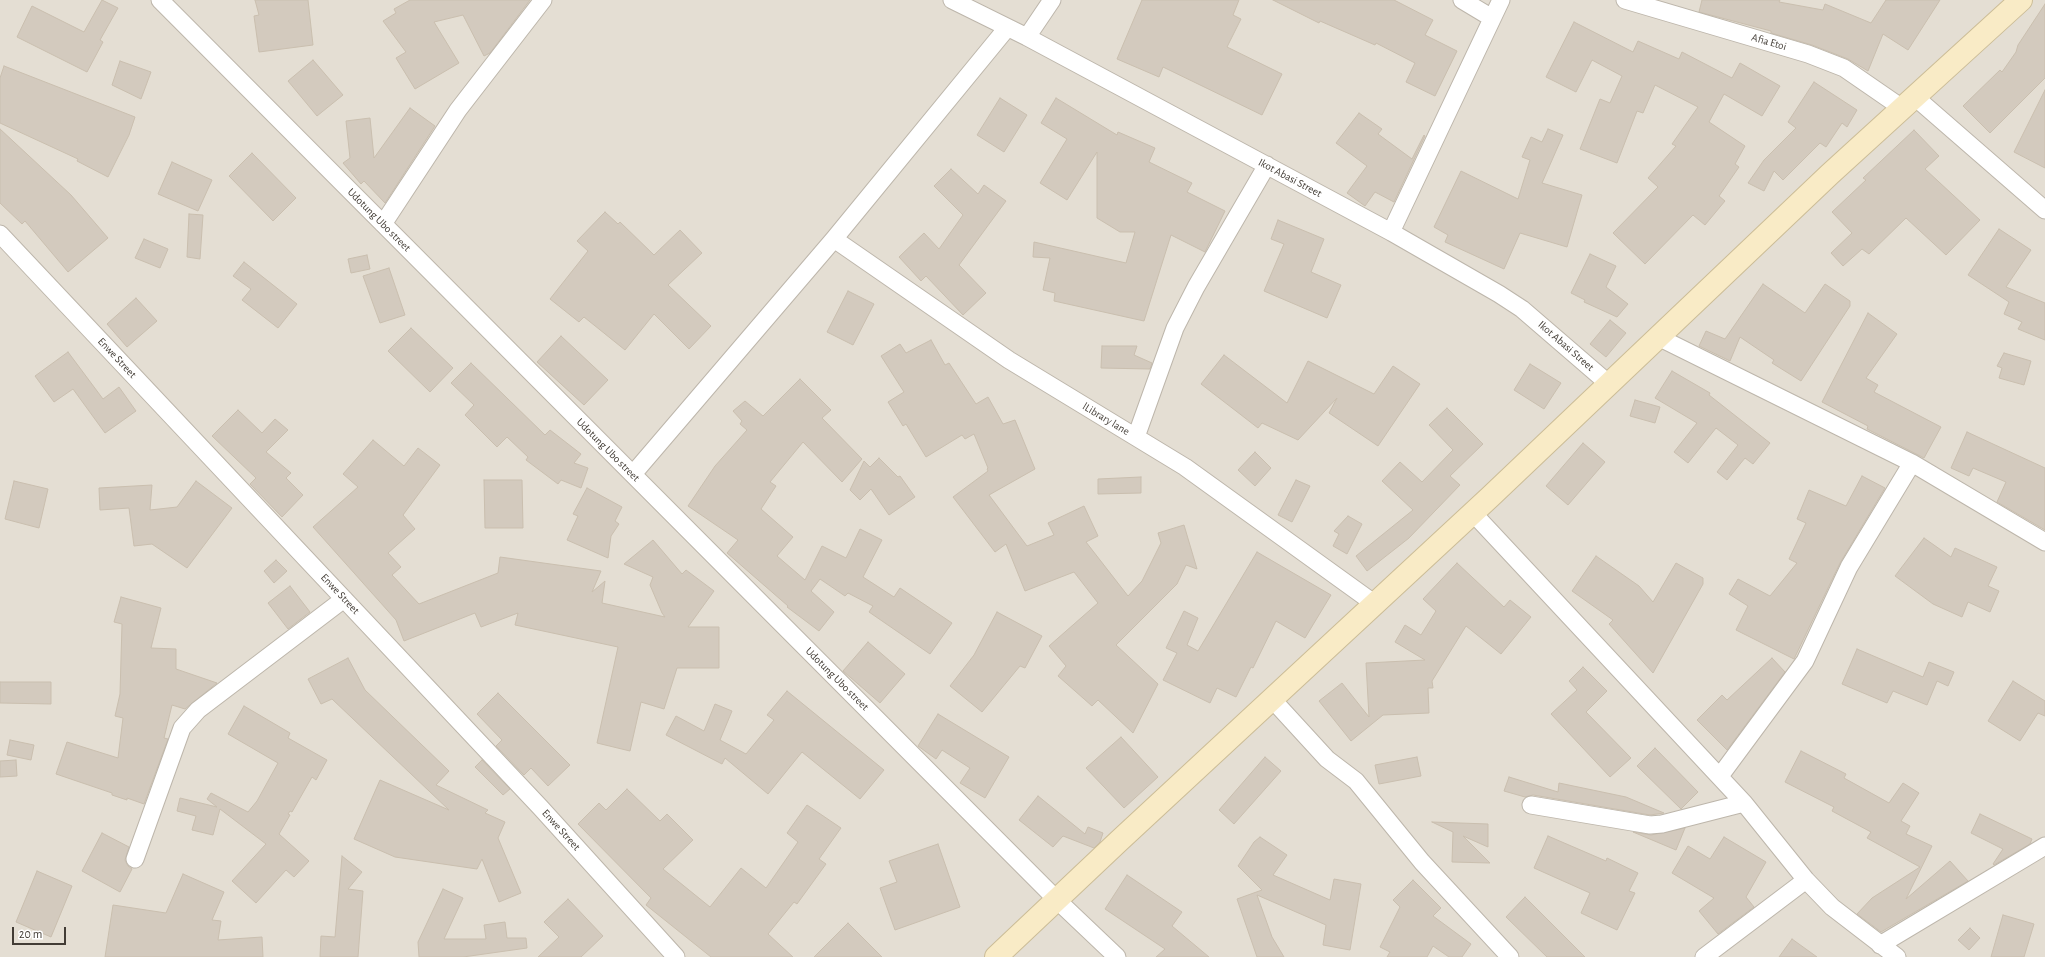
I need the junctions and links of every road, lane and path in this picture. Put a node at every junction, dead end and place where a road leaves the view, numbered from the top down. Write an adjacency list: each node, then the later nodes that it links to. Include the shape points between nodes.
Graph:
1 (160, 0): 15 (street, Udotung Ubo street)
2 (543, 0): 15 (street, via 458,110)
3 (952, 0): 10 (street, Ikot Abasi Street)
4 (1052, 0): 11 (street)
5 (1462, 0): 9 (street)
6 (1501, 0): 9 (street)
7 (1625, 0): 12 (street, Afia Etoi, via 1808,54 1844,68)
8 (2021, 0): 12 (street)
9 (1492, 18): 16 (street)
10 (1007, 28): 11 (street, Ikot Abasi Street); 18 (street)
11 (1027, 37): 13 (street, Ikot Abasi Street)
12 (1909, 102): 14 (street, Afia Etoi); 19 (street)
13 (1267, 165): 16 (street, Ikot Abasi Street); 21 (street, via 1175,328)
14 (2045, 210)
15 (384, 224): 23 (street, Udotung Ubo street)
16 (1391, 232): 20 (street, Ikot Abasi Street, via 1522,309)
17 (0, 234): 26 (street, Enwe Street)
18 (834, 239): 21 (street, lLibrary lane, via 1009,360); 23 (street)
19 (1658, 337): 20 (street); 22 (street)
20 (1609, 384): 24 (street)
21 (1136, 437): 27 (street, lLibrary lane, via 1185,467)
22 (1912, 463): 25 (street); 29 (street, via 1849,567 1805,661)
23 (633, 474): 35 (street, Udotung Ubo street)
24 (1473, 513): 27 (street); 29 (street)
25 (2045, 542)
26 (344, 599): 33 (street, via 198,710 182,728); 37 (street, Enwe Street, via 540,807)
27 (1375, 604): 28 (street)
28 (1272, 699): 35 (street); 40 (street, via 1327,759 1356,782 1422,862)
29 (1720, 776): 30 (street)
30 (1744, 802): 31 (street, via 1650,825); 34 (street)
31 (1531, 805)
32 (2045, 846): 36 (street)
33 (135, 859)
34 (1806, 880): 36 (street, via 1832,907); 41 (street)
35 (1057, 900): 38 (street); 39 (street, Udotung Ubo street)
36 (1880, 945): 42 (street)
37 (676, 957)
38 (996, 957)
39 (1117, 957)
40 (1510, 957)
41 (1704, 957)
42 (1897, 957)

